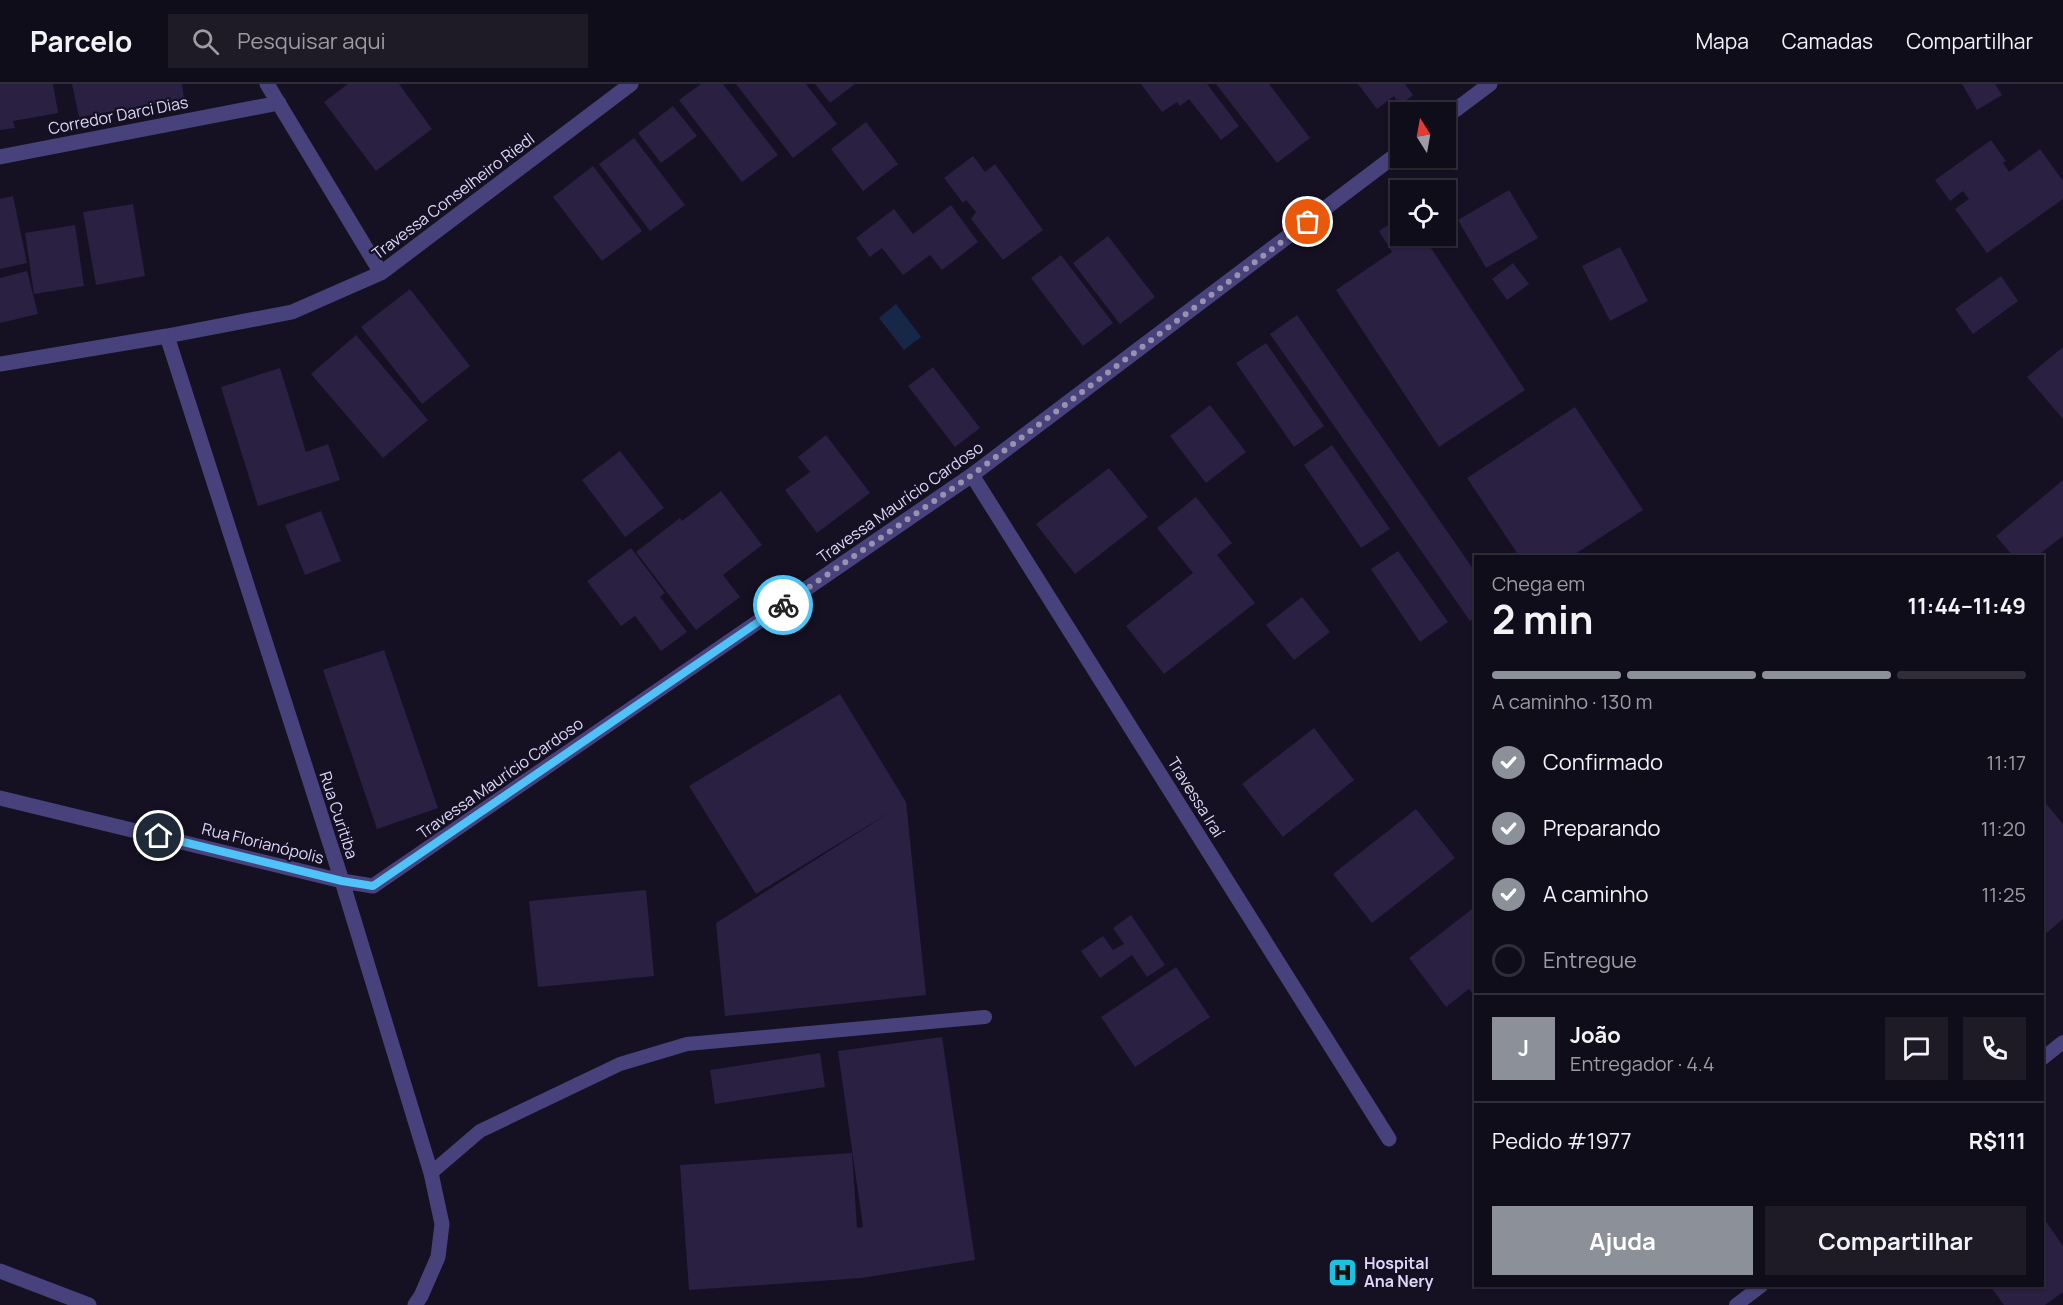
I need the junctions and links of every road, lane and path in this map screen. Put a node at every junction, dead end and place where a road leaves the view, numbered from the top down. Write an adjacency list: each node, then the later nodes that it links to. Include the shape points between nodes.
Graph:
1 (267, 84): 4 (street)
2 (631, 84): 8 (street, Travessa Conselheiro Riedl)
3 (1490, 84): 5 (street)
4 (279, 103): 6 (street, Corredor Darci Dias); 8 (street)
5 (1456, 110)
6 (0, 157)
7 (1390, 159): 11 (street, Travessa Maurício Cardoso)
8 (381, 273): 9 (street, Travessa Conselheiro Riedl, via 292,312)
9 (167, 336): 10 (street, Travessa Conselheiro Riedl); 13 (street, Rua Curitiba)
10 (0, 364)
11 (972, 475): 13 (street, Travessa Maurício Cardoso, via 392,874 373,886); 17 (street, Travessa Iraí)
12 (0, 798): 13 (street, Rua Florianópolis)
13 (342, 881): 18 (street, Rua Curitiba)
14 (985, 1017): 18 (lane, via 687,1044 620,1064 480,1131)
15 (2063, 1042): 16 (lane)
16 (2044, 1057)
17 (1389, 1139)
18 (431, 1173): 22 (street, Rua Curitiba, via 442,1224 438,1257)
19 (0, 1271): 21 (street)
20 (1760, 1287): 23 (lane)
21 (89, 1305)
22 (415, 1305)
23 (1736, 1305)

